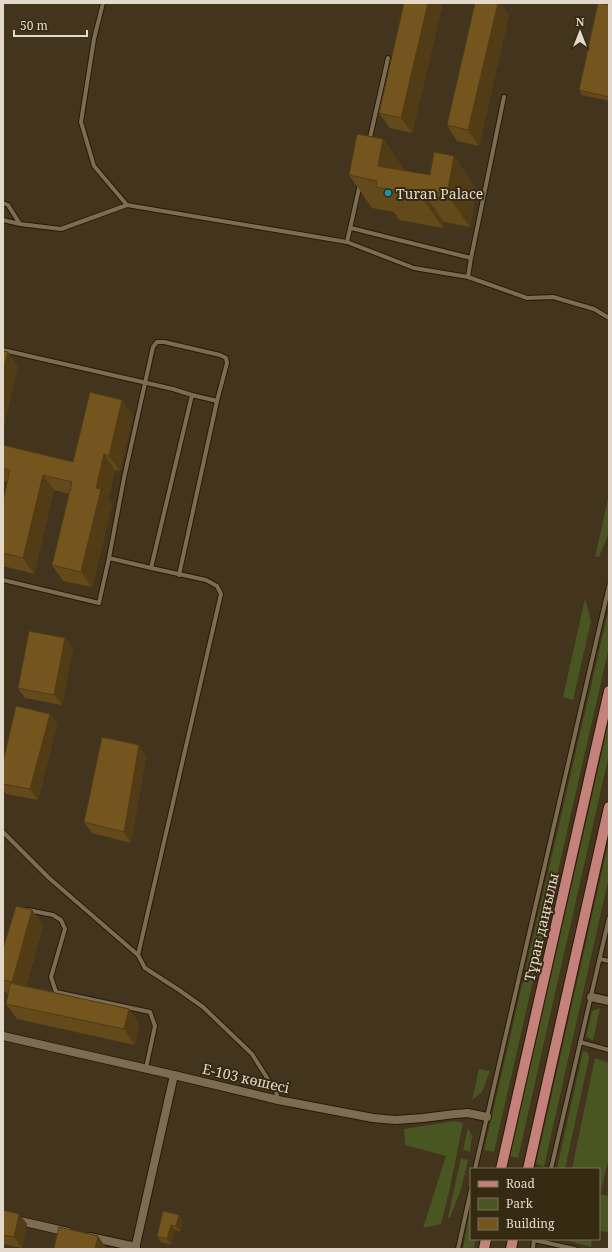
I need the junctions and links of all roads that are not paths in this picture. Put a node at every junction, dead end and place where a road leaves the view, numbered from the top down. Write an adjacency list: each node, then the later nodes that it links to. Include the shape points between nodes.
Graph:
1 (103, 3): 7 (lane, via 94,39 81,122 94,166)
2 (388, 58): 4 (lane)
3 (504, 97): 12 (lane)
4 (368, 144)
5 (360, 182): 10 (lane)
6 (3, 203): 9 (lane, via 8,205)
7 (127, 205): 9 (lane, via 61,229); 11 (lane)
8 (3, 220): 9 (lane)
9 (20, 224)
10 (350, 228): 11 (lane); 12 (lane)
11 (347, 242): 13 (lane, via 414,268)
12 (471, 258): 13 (lane)
13 (468, 277): 14 (lane, via 527,298 553,297 594,309)
14 (609, 318)
15 (3, 350): 16 (lane)
16 (146, 383): 17 (lane); 18 (lane, via 153,347 157,342 220,355 226,358 227,363); 19 (lane)
17 (192, 395): 18 (lane); 20 (lane)
18 (217, 401): 21 (lane)
19 (109, 558): 20 (lane); 22 (lane, via 99,603)
20 (151, 568): 21 (lane)
21 (179, 575): 29 (lane, via 206,580 217,586 221,594)
22 (3, 580)
23 (609, 586): 40 (lane)
24 (609, 691): 42 (main road, Тұран даңғылы)
25 (609, 807): 43 (main road)
26 (3, 832): 29 (lane, via 49,878)
27 (22, 909): 37 (lane, via 52,915 61,920 65,929 51,977 56,992 150,1012 155,1026)
28 (609, 918): 30 (lane)
29 (138, 955): 39 (lane, via 145,968 203,1007 252,1054 276,1092)
30 (600, 959): 31 (lane); 32 (lane)
31 (609, 961)
32 (591, 997): 33 (street); 35 (lane)
33 (609, 1001)
34 (3, 1036): 37 (street, Е-103 көшесі)
35 (580, 1042): 36 (lane); 44 (lane)
36 (609, 1050)
37 (146, 1068): 38 (street, Е-103 көшесі)
38 (174, 1075): 39 (street, Е-103 көшесі); 48 (street)
39 (278, 1100): 40 (street, Е-103 көшесі, via 395,1120 468,1113)
40 (486, 1117): 41 (lane)
41 (475, 1168)
42 (501, 1168)
43 (528, 1168)
44 (551, 1168)
45 (470, 1195): 49 (lane)
46 (3, 1216): 48 (street)
47 (538, 1240): 50 (lane)
48 (135, 1248)
49 (458, 1249)
50 (575, 1249)

